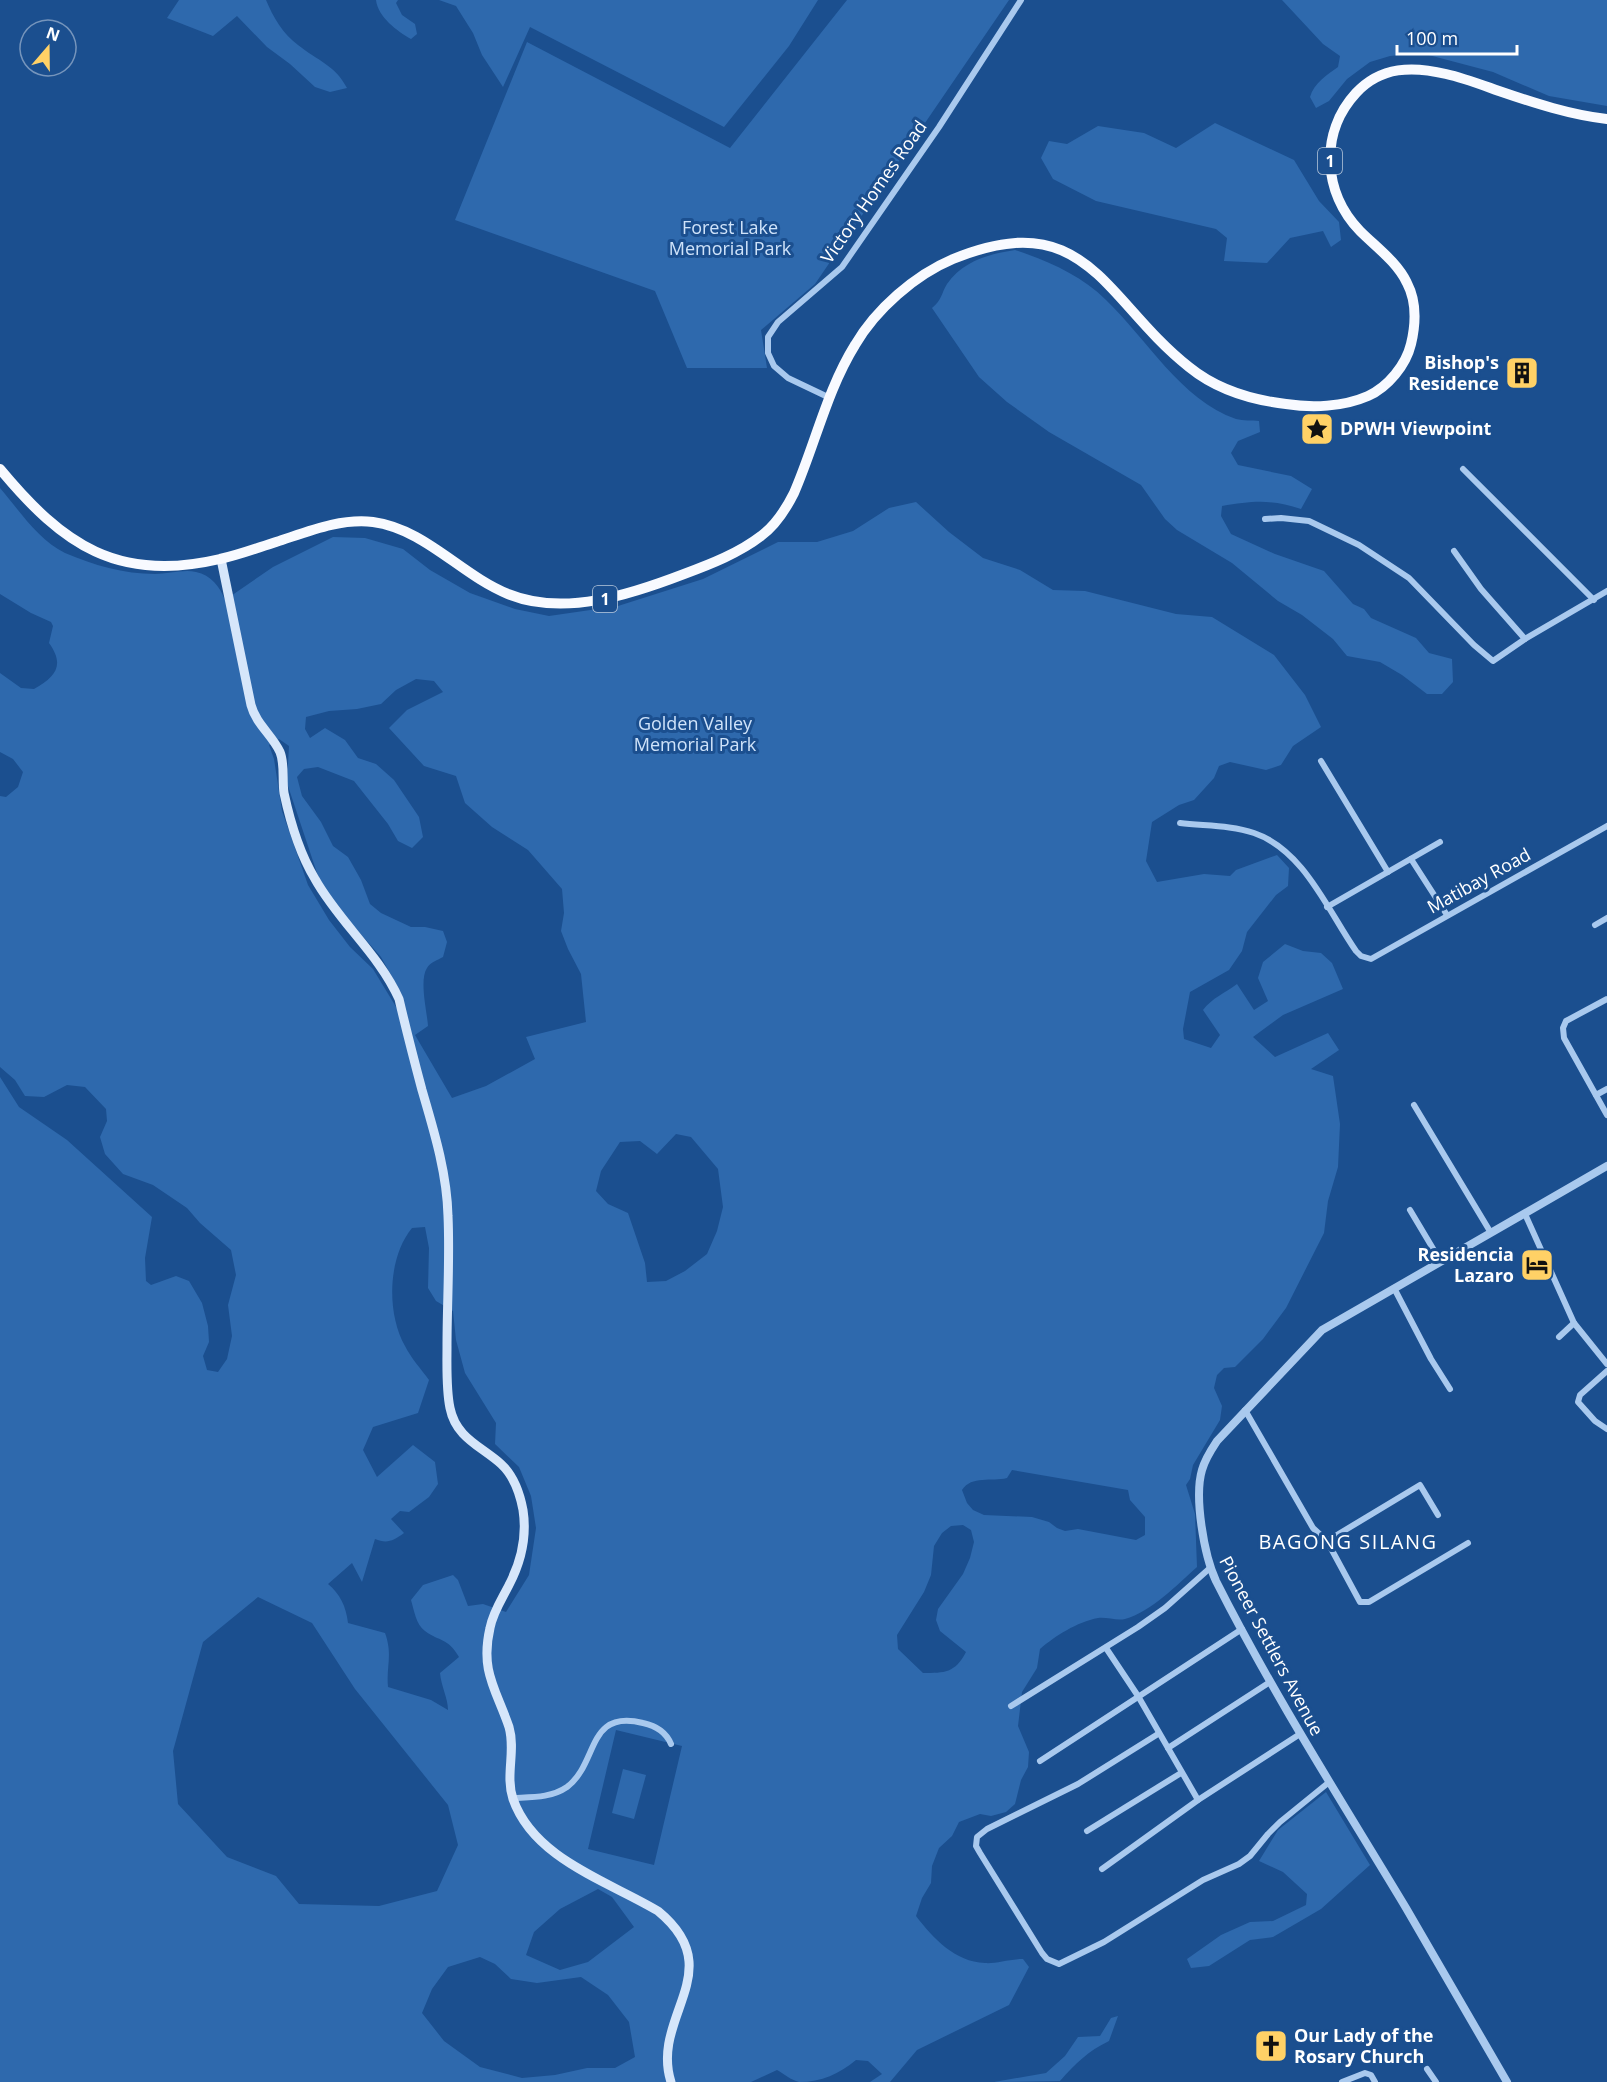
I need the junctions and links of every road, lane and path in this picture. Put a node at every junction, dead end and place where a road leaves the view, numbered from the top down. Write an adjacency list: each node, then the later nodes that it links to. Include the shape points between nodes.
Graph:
1 (1022, 0): 3 (street, Victory Homes Road, via 842,267 778,322 768,337 768,353 774,366 795,382)
2 (1607, 119): 3 (highway, 1, via 1426,69 1390,71 1363,86 1352,98 1337,122 1331,145 1333,185 1347,216 1406,279 1414,308 1414,330 1402,366 1365,398 1295,406 1223,387 1172,353 1088,265 1061,249 1012,244 993,245 944,263 904,290 859,337)
3 (831, 398): 8 (highway, 1, via 794,493 767,531 720,559 618,597 582,603 541,603 509,595 405,531 373,522 333,524)
4 (0, 469): 8 (highway, 1, via 60,532 100,554 152,566)
5 (1463, 469): 10 (street)
6 (1265, 519): 11 (street, via 1310,521 1367,550 1408,578 1493,661)
7 (1454, 551): 11 (street, via 1481,589)
8 (221, 559): 56 (main road, via 251,705 279,751 284,791 304,855 337,915 393,985 441,1158 448,1216 449,1407 462,1434 503,1465 521,1501 525,1522 523,1550 495,1612 487,1647 490,1684 512,1738)
9 (1607, 591): 10 (street)
10 (1594, 600): 11 (street)
11 (1526, 639)
12 (1321, 761): 17 (street)
13 (1180, 823): 18 (street, via 1262,836 1298,864)
14 (1607, 826): 19 (street, Matibay Road)
15 (1440, 842): 16 (street)
16 (1411, 859): 17 (street); 19 (street)
17 (1388, 872): 18 (street)
18 (1327, 907): 19 (street, Matibay Road, via 1356,951 1366,959 1376,958)
19 (1447, 915)
20 (1607, 918): 21 (street)
21 (1595, 925)
22 (1607, 999): 24 (street, via 1566,1021 1563,1028 1564,1038)
23 (1607, 1089): 24 (street)
24 (1596, 1095): 26 (street)
25 (1414, 1105): 30 (street)
26 (1607, 1115)
27 (1607, 1166): 29 (street, Pioneer Settlers Avenue)
28 (1410, 1209): 31 (street)
29 (1525, 1214): 30 (street, Pioneer Settlers Avenue); 33 (street)
30 (1491, 1233): 31 (street, Pioneer Settlers Avenue)
31 (1441, 1262): 32 (street, Pioneer Settlers Avenue)
32 (1394, 1288): 37 (street); 38 (street, Pioneer Settlers Avenue, via 1322,1330)
33 (1574, 1323): 34 (street); 35 (street)
34 (1559, 1337)
35 (1607, 1364)
36 (1607, 1371): 39 (street, via 1578,1399 1580,1406)
37 (1450, 1389)
38 (1245, 1410): 41 (street, via 1313,1528); 43 (street, Pioneer Settlers Avenue, via 1217,1441 1202,1469 1203,1538)
39 (1607, 1429)
40 (1438, 1515): 41 (street, via 1420,1485)
41 (1327, 1541): 42 (street, via 1357,1598 1364,1603)
42 (1468, 1543)
43 (1210, 1568): 44 (street, Pioneer Settlers Avenue); 45 (street, via 1165,1608)
44 (1242, 1629): 46 (street, Pioneer Settlers Avenue); 47 (street)
45 (1106, 1648): 47 (street); 48 (street)
46 (1270, 1682): 50 (street, Pioneer Settlers Avenue); 52 (street)
47 (1138, 1696): 49 (street); 53 (street)
48 (1011, 1706)
49 (1158, 1734): 52 (street); 55 (street, via 1078,1784 977,1837 980,1853 1042,1953 1052,1962 1059,1964 1104,1942 1189,1889 1239,1864 1280,1822)
50 (1300, 1734): 55 (street, Pioneer Settlers Avenue); 57 (street)
51 (671, 1744): 56 (street, via 653,1726 633,1721 609,1724 599,1732 578,1775 568,1786 542,1797)
52 (1168, 1748): 54 (street)
53 (1040, 1761)
54 (1181, 1773): 57 (street); 58 (street)
55 (1328, 1783): 65 (street, Pioneer Settlers Avenue)
56 (513, 1798): 61 (main road, via 526,1823 550,1850 658,1911 682,1936 690,1964 669,2048)
57 (1198, 1800): 59 (street)
58 (1087, 1831)
59 (1102, 1869)
60 (1427, 2069): 64 (street)
61 (671, 2082)
62 (1342, 2082): 63 (street, via 1365,2073)
63 (1375, 2082)
64 (1436, 2082)
65 (1507, 2082)

